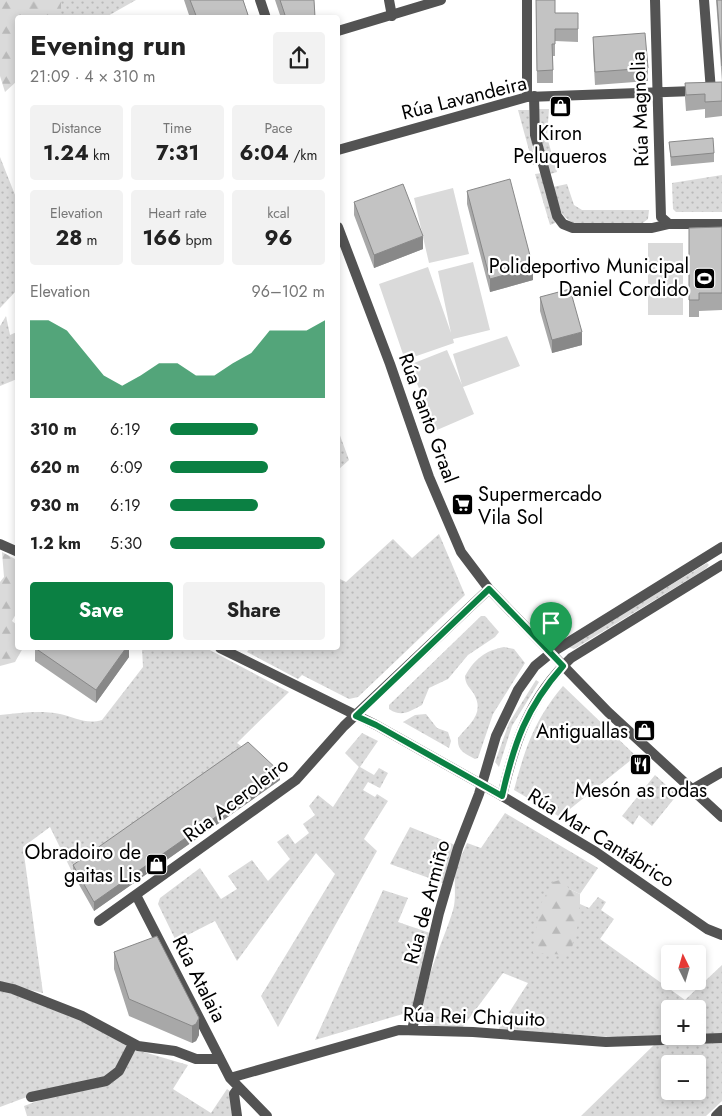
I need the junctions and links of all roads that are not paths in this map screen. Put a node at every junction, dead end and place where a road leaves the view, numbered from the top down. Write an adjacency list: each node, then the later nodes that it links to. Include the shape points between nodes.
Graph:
1 (260, 0): 7 (street)
2 (389, 0): 8 (street)
3 (442, 0): 8 (street)
4 (527, 0): 13 (street)
5 (655, 0): 12 (street, Rúa Magnolia)
6 (704, 0): 11 (street)
7 (265, 15)
8 (392, 16): 9 (street)
9 (340, 30)
10 (722, 90): 11 (street, Rúa Lavandeira)
11 (711, 91): 12 (street, Rúa Lavandeira)
12 (657, 93): 13 (street, Rúa Lavandeira); 15 (street, Rúa Magnolia)
13 (530, 96): 14 (street, Rúa Lavandeira); 15 (street, via 535,135 562,224 573,228 652,228)
14 (340, 149)
15 (665, 221): 16 (street)
16 (722, 224)
17 (340, 233): 22 (street, Rúa Santo Graal, via 429,477 462,552)
18 (0, 544): 20 (street)
19 (722, 547): 24 (street, Rúa de Armiño)
20 (15, 551)
21 (722, 565): 25 (street)
22 (489, 589): 24 (street, Rúa Santo Graal); 26 (street, Rúa Aceroleiro)
23 (224, 650): 26 (street, Rúa Mar Cantábrico)
24 (551, 653): 25 (street, Rúa Santo Graal); 28 (street, Rúa de Armiño, via 535,666 506,712)
25 (563, 666): 29 (street, Rúa Santo Graal); 30 (street, via 524,720)
26 (356, 716): 28 (street, Rúa Mar Cantábrico); 32 (street, Rúa Aceroleiro, via 296,780)
27 (722, 772): 29 (street)
28 (482, 786): 30 (street, Rúa Mar Cantábrico); 36 (street, Rúa de Armiño, via 458,848)
29 (691, 790): 31 (street, Rúa Santo Graal)
30 (502, 796): 34 (street, Rúa Mar Cantábrico, via 596,852)
31 (722, 817)
32 (136, 895): 33 (street, Rúa Aceroleiro); 39 (street, Rúa Atalaia)
33 (98, 921)
34 (722, 936)
35 (0, 986): 38 (street, via 82,1016)
36 (412, 1030): 37 (street, Rúa Rei Chiquito, via 606,1042); 40 (street, Rúa Rei Chiquito, via 399,1030)
37 (722, 1038)
38 (133, 1044): 39 (street, via 175,1051 196,1059); 42 (street, via 119,1071 106,1081)
39 (220, 1059): 40 (street, Rúa Atalaia)
40 (230, 1078): 41 (street, Rúa Atalaia)
41 (239, 1087): 44 (street, via 234,1094); 45 (street, Rúa Atalaia)
42 (31, 1097)
43 (722, 1110): 46 (street)
44 (237, 1116)
45 (267, 1116)
46 (716, 1116)

